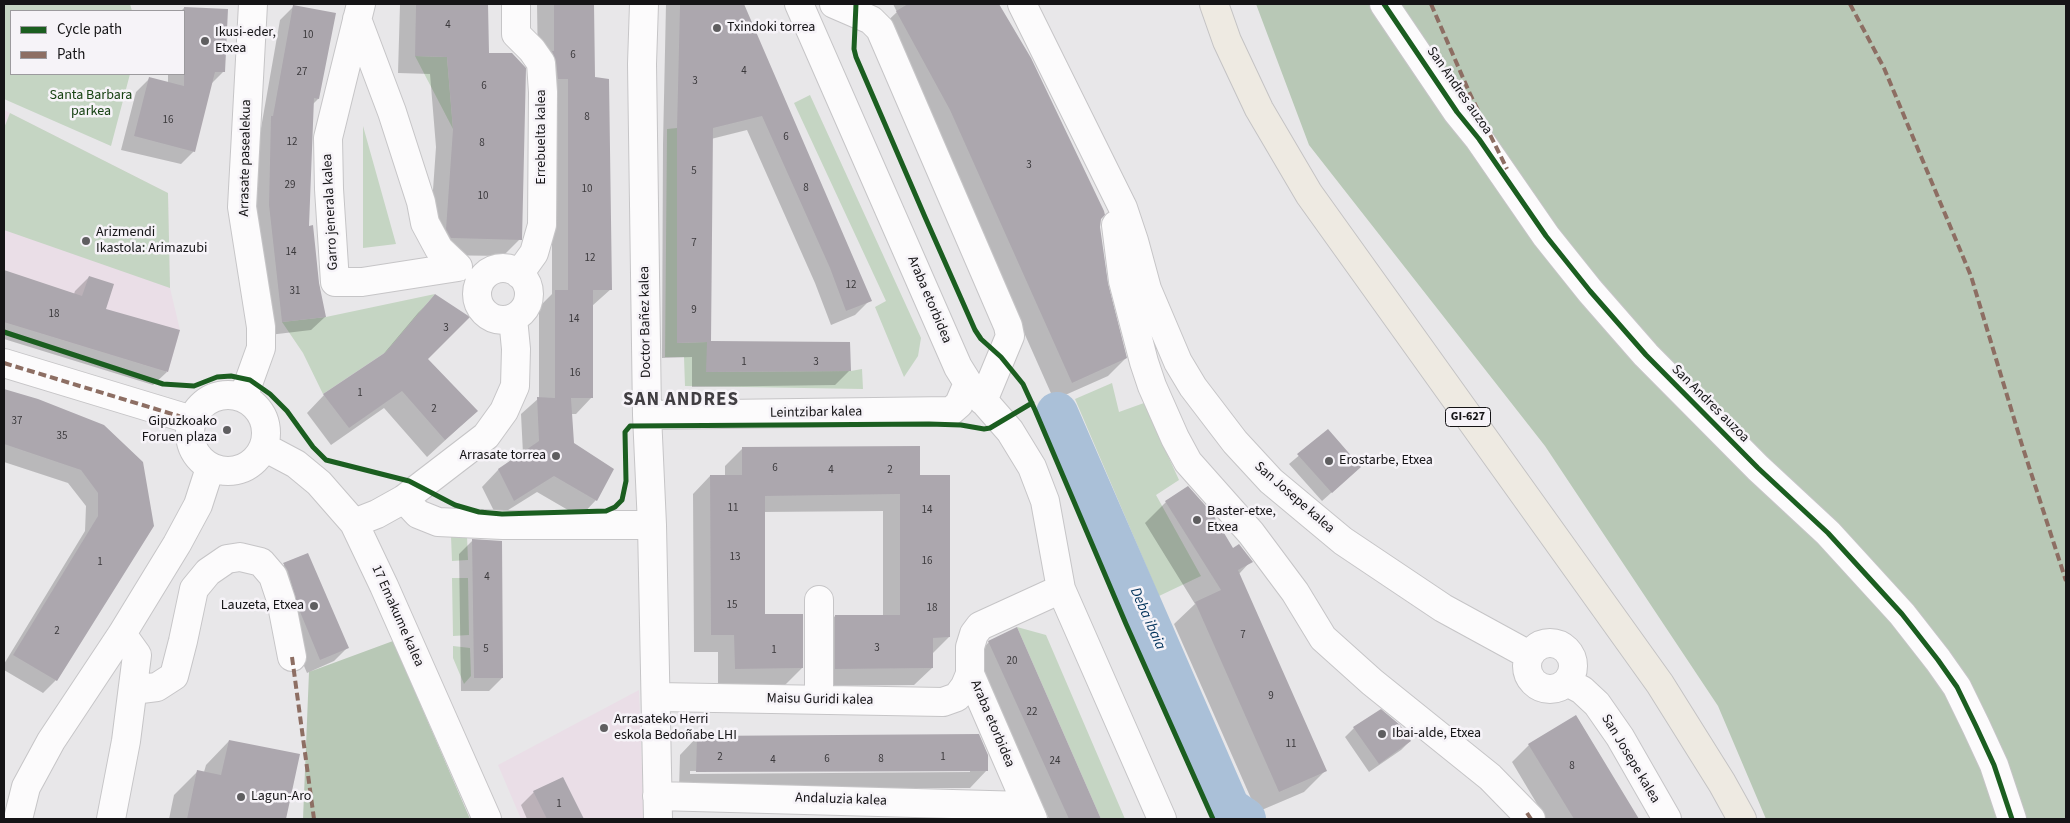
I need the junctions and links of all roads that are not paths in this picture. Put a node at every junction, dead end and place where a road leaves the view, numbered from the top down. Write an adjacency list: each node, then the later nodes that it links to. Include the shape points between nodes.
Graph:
1 (516, 4): 12 (street, Errebuelta kalea, via 516,34 541,63 543,92 542,225 534,253)
2 (644, 4): 18 (street, Doctor Bañez kalea)
3 (799, 4): 16 (street, Araba etorbidea, via 958,367)
4 (834, 4): 16 (street, via 871,20 880,29 1008,326 1010,336)
5 (1022, 4): 10 (street, San Josepe kalea)
6 (1214, 4): 43 (main road, GI-627, via 1259,109 1309,194 1660,684)
7 (1384, 4): 44 (street, San Andres auzoa, via 1546,236 1590,291 1646,355 1828,533 1902,614 1938,660 1957,687 1986,746)
8 (251, 5): 17 (street, Arrasate pasealekua, via 242,207 262,348)
9 (359, 12): 11 (street, Garro jenerala kalea, via 425,223 439,249); 11 (street, Garro jenerala kalea, via 328,138 335,282 362,282)
10 (1123, 208): 37 (street, via 1116,222 1125,290 1152,386 1188,462 1251,533 1295,592 1323,638 1439,738 1490,777); 42 (street, San Josepe kalea, via 1147,288 1178,362 1234,442 1271,481 1343,541 1443,608 1529,655 1548,642 1564,647 1573,660 1574,668 1568,682 1596,704 1620,738)
11 (458, 267): 13 (street)
12 (519, 274): 13 (street, via 505,268); 14 (street, via 525,281 529,298 526,306)
13 (484, 277): 14 (street, via 477,293 482,309 496,319)
14 (513, 318): 22 (street, via 515,386 504,411 486,436)
15 (4, 363): 19 (street)
16 (976, 392): 18 (street, Leintzibar kalea, via 950,412); 25 (street, Araba etorbidea, via 1010,431 1032,467 1045,501)
17 (244, 398): 19 (street, via 219,396 207,401); 20 (street, via 257,409 265,424)
18 (647, 415): 24 (street, Doctor Bañez kalea)
19 (192, 420): 21 (street, via 189,431 194,453)
20 (264, 447): 21 (street, via 251,464 242,469 231,472); 23 (street, 17 Emakume kalea, via 296,464 319,483)
21 (210, 468): 27 (street, via 198,504)
22 (404, 499): 23 (street); 24 (street, via 418,514 438,522)
23 (354, 523): 40 (street, 17 Emakume kalea)
24 (652, 524): 31 (street, Doctor Bañez kalea)
25 (1061, 589): 29 (street, Araba etorbidea, via 980,626 970,647); 41 (street, Araba etorbidea)
26 (819, 600): 32 (street)
27 (122, 634): 30 (street, via 137,655); 33 (street)
28 (292, 657): 30 (street, via 282,600 273,576 261,562 240,557 227,559 208,572 194,589 174,676 157,687)
29 (970, 674): 32 (street, Maisu Guridi kalea, via 957,697 943,702); 36 (street, Araba etorbidea)
30 (133, 690): 39 (street)
31 (656, 697): 32 (street, Maisu Guridi kalea); 35 (street, Doctor Bañez kalea)
32 (819, 700)
33 (41, 760): 34 (street); 38 (street, via 26,786)
34 (4, 783)
35 (657, 807): 36 (street, Andaluzia kalea)
36 (1029, 812)
37 (1529, 816)
38 (18, 819)
39 (110, 819)
40 (487, 819)
41 (1162, 819)
42 (1667, 819)
43 (1742, 819)
44 (2012, 819)

